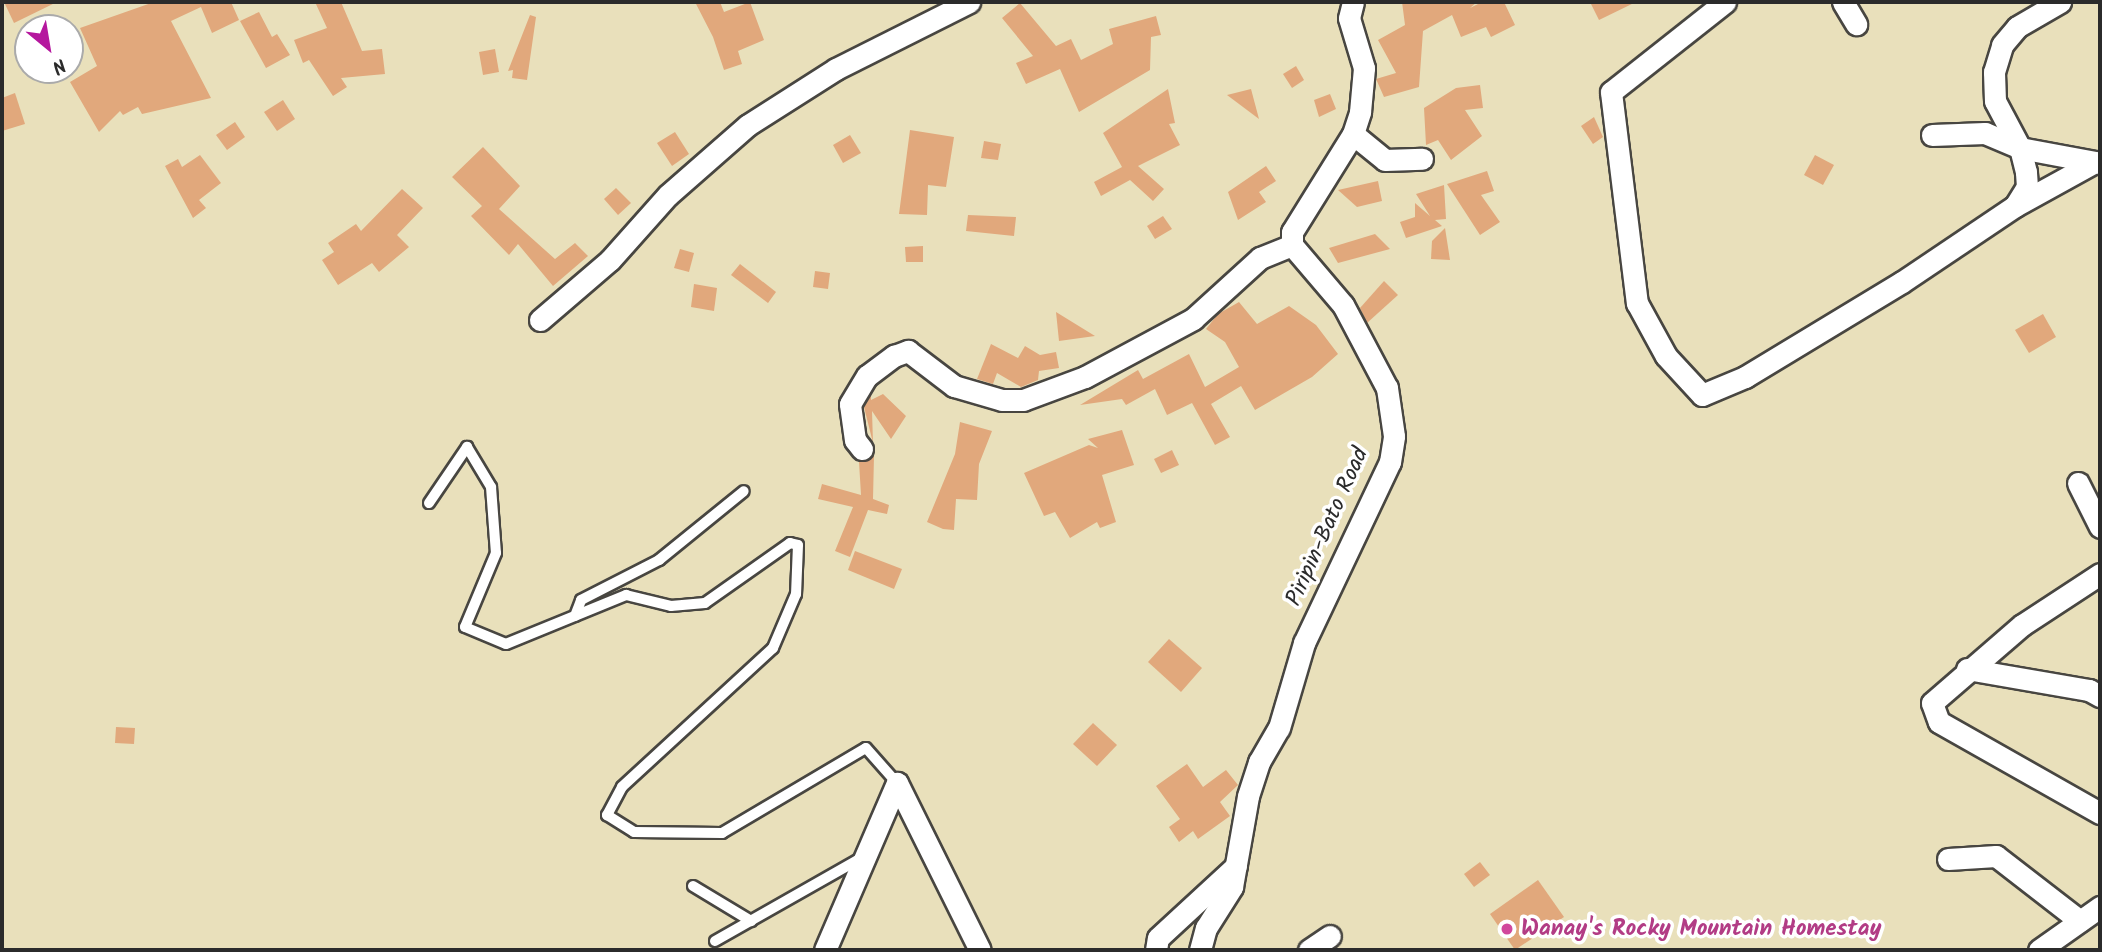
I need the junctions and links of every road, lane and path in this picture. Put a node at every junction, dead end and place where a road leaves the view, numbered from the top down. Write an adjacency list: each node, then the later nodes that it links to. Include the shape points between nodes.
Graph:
1 (969, 2): 14 (street, via 836,69 748,125 668,195 610,260)
2 (1353, 2): 7 (street, via 1349,18 1364,68)
3 (1725, 2): 12 (street, via 1611,92 1637,303 1666,356 1702,395 1745,377 1902,282)
4 (1843, 2): 6 (street)
5 (2060, 2): 9 (street, via 2017,27 1998,59 1996,101)
6 (1857, 24)
7 (1353, 134): 10 (street, via 1385,160); 13 (street, via 1292,232)
8 (1931, 135): 9 (street, via 1984,133)
9 (2020, 148): 11 (street); 12 (street, via 2027,187)
10 (1422, 159)
11 (2098, 162): 12 (street)
12 (2015, 206)
13 (1292, 245): 15 (street, via 1260,258 1193,319 1056,390 1002,400 954,386 917,354 908,351 894,356 866,376 850,404 855,440); 28 (street, Piripin-Bato Road, via 1343,305 1366,342 1387,388 1394,436 1390,462 1304,643 1279,728 1258,762)
14 (540, 320)
15 (862, 449)
16 (2078, 483): 19 (street)
17 (744, 491): 21 (lane, via 659,560 582,600)
18 (429, 503): 21 (lane, via 467,447 491,487 496,553 465,626 506,644)
19 (2100, 527)
20 (2100, 574): 22 (street, via 2022,625)
21 (575, 616): 24 (lane, via 626,596 671,606 705,603 790,543 798,545 796,594 773,648 622,787 607,815 634,832 722,833 866,748)
22 (1967, 669): 23 (street, via 2089,690); 25 (street, via 1932,703 1939,722)
23 (2100, 696)
24 (897, 783): 26 (street); 36 (street)
25 (2100, 813)
26 (866, 856): 31 (lane); 35 (street)
27 (1948, 859): 32 (street, via 1996,856)
28 (1238, 864): 37 (street, via 1158,938); 38 (street, Piripin-Bato Road, via 1232,887 1206,928)
29 (693, 886): 31 (lane)
30 (2100, 907): 32 (street)
31 (751, 921): 34 (lane)
32 (2080, 921): 40 (street)
33 (1330, 936): 39 (street)
34 (715, 941)
35 (825, 950)
36 (980, 950)
37 (1156, 950)
38 (1200, 950)
39 (1309, 950)
40 (2039, 950)

